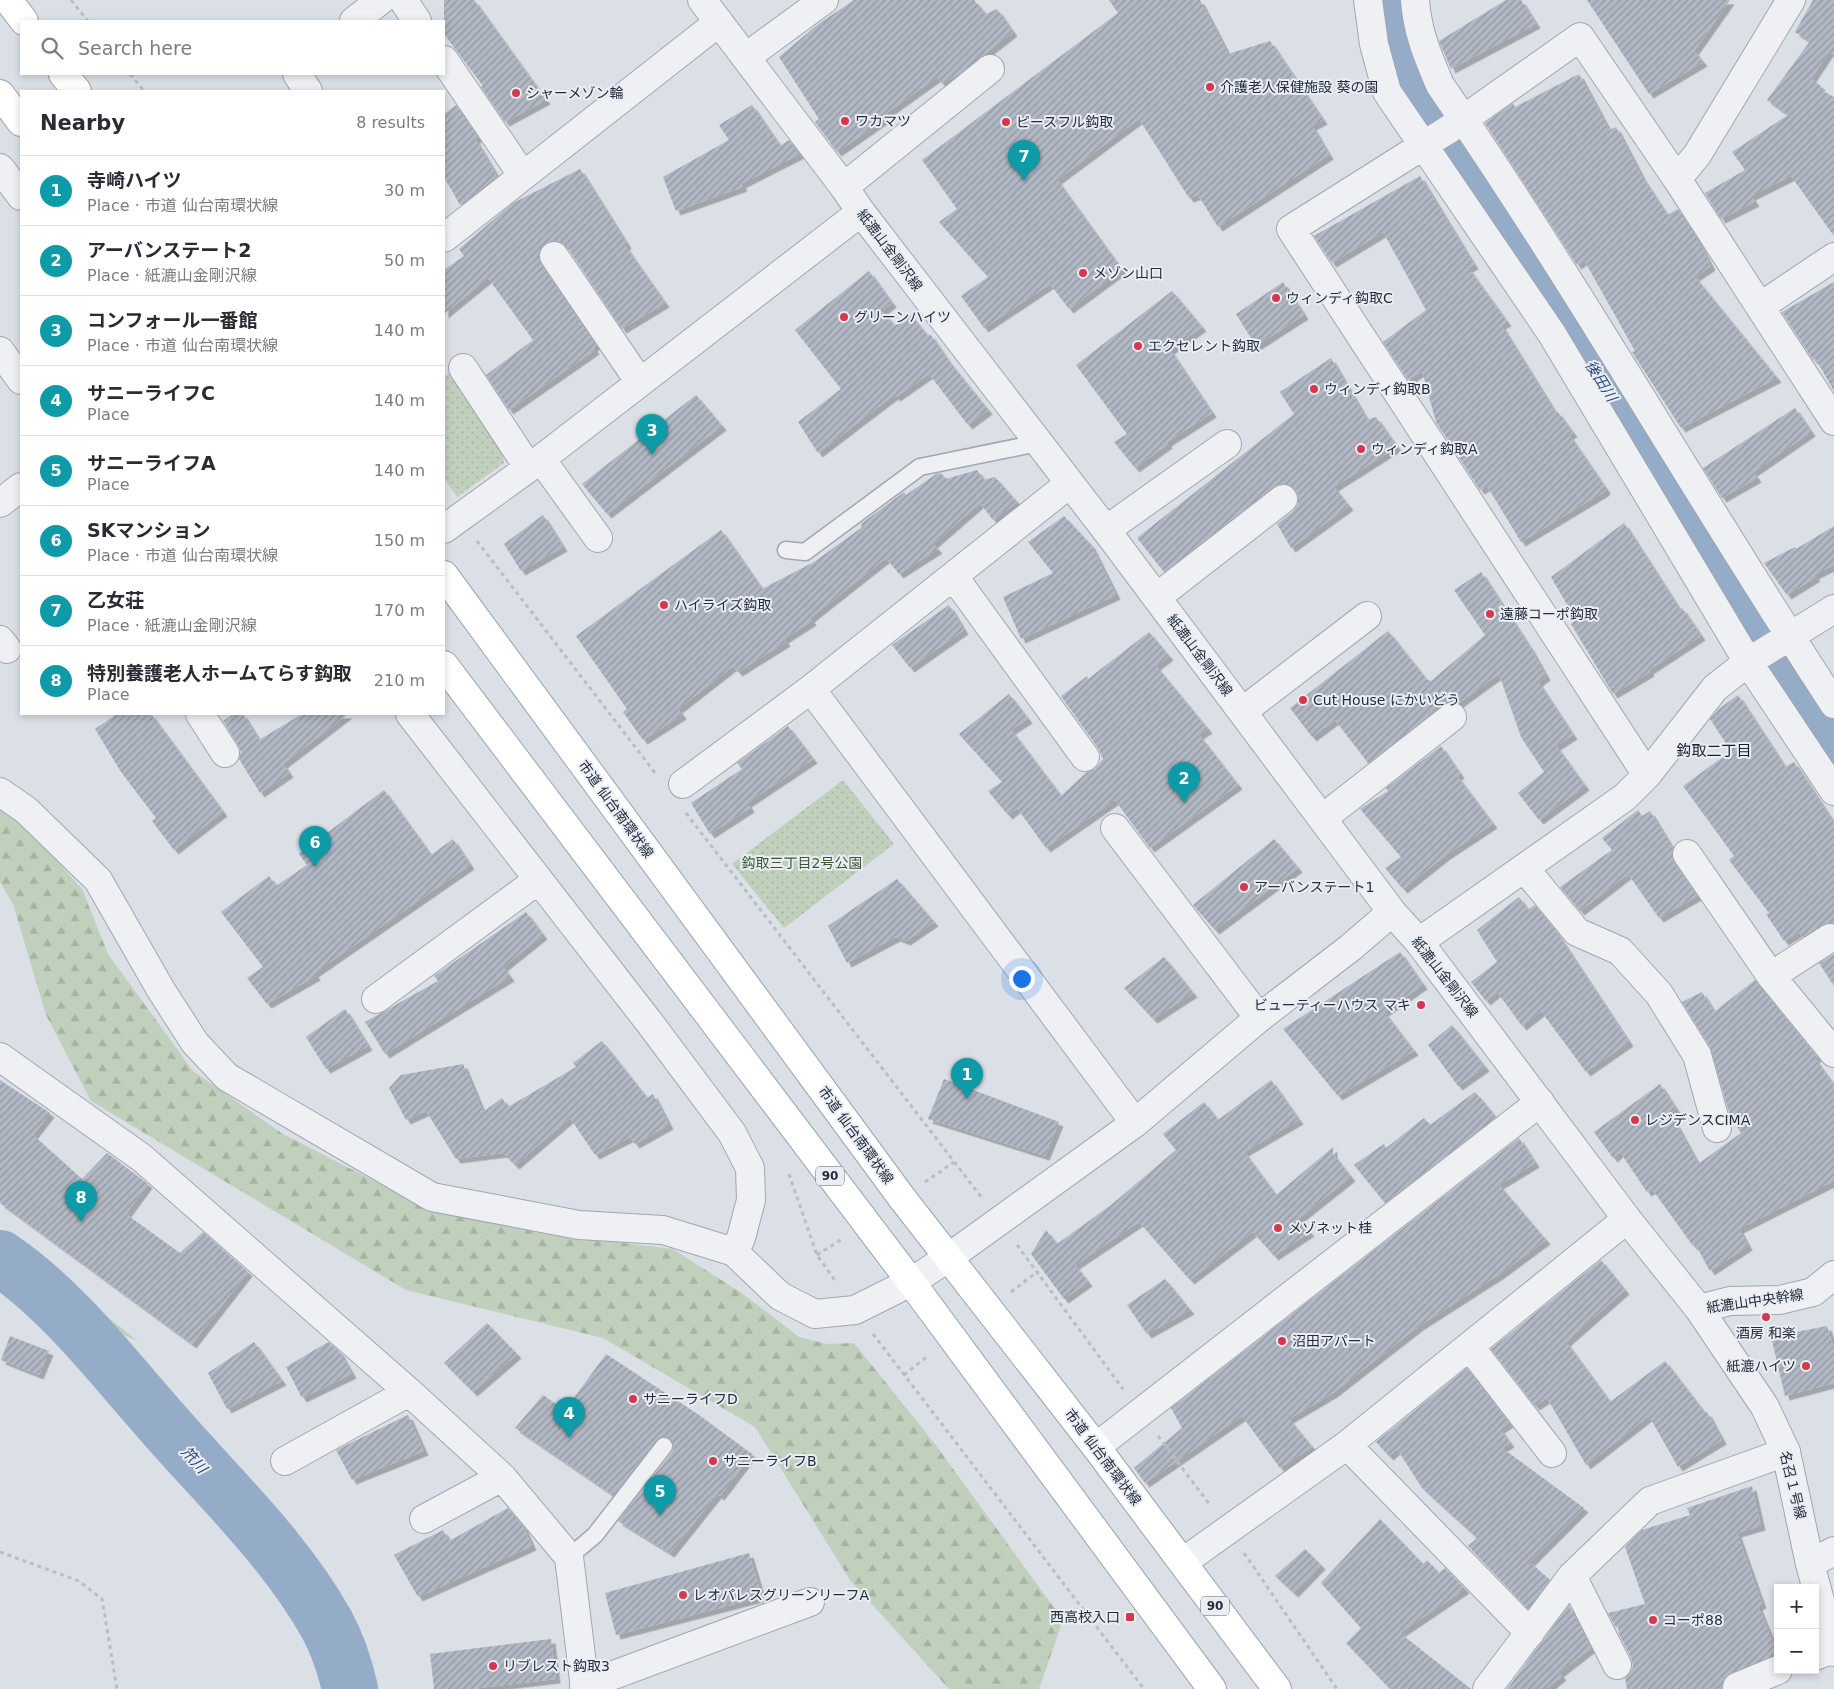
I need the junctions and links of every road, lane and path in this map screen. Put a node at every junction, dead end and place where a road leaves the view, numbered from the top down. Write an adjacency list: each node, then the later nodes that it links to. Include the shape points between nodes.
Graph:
1 (8, 0): 10 (main road)
2 (72, 0): 11 (path)
3 (381, 0): 12 (street)
4 (402, 0): 13 (street)
5 (702, 0): 14 (street, 紙漉山金剛沢線)
6 (824, 0): 15 (street)
7 (1368, 0): 26 (street, via 1374,44 1387,92 1408,124)
8 (1415, 0): 26 (street, via 1416,19 1440,86)
9 (1791, 0): 29 (street, via 1697,155)
10 (23, 20)
11 (87, 20)
12 (355, 20)
13 (416, 20)
14 (719, 22): 15 (street, 紙漉山金剛沢線); 28 (street)
15 (746, 57): 30 (street, 紙漉山金剛沢線)
16 (445, 61): 28 (street)
17 (990, 69): 30 (street)
18 (64, 75): 21 (main road)
19 (131, 75): 22 (path)
20 (298, 75): 23 (street)
21 (76, 90)
22 (143, 90)
23 (307, 90)
24 (0, 94): 25 (main road)
25 (20, 121)
26 (1444, 132): 29 (street, via 1580,37); 58 (street, via 1552,334); 58 (street, via 1645,403); 68 (street, via 1291,229)
27 (0, 168): 31 (street)
28 (523, 176): 33 (street)
29 (1676, 179): 36 (street)
30 (844, 187): 32 (street, 紙漉山金剛沢線)
31 (20, 195)
32 (861, 212): 40 (street); 42 (street, 紙漉山金剛沢線)
33 (445, 237)
34 (554, 256): 40 (street)
35 (1834, 257): 36 (street)
36 (1761, 306): 41 (street)
37 (0, 351): 39 (street)
38 (463, 368): 44 (street)
39 (20, 379)
40 (639, 381): 44 (street)
41 (1834, 420)
42 (1038, 443): 45 (street, 紙漉山金剛沢線); 52 (lane, via 920,467 805,552)
43 (1227, 444): 50 (street)
44 (534, 463): 49 (street); 51 (street)
45 (1068, 484): 50 (street, 紙漉山金剛沢線); 54 (street)
46 (20, 488): 48 (street)
47 (1284, 498): 55 (street)
48 (0, 503)
49 (451, 523): 69 (path)
50 (1106, 530): 55 (street, 紙漉山金剛沢線)
51 (598, 538)
52 (786, 550)
53 (445, 576): 92 (main road, 市道 仙台南環状線 / 90)
54 (954, 577): 60 (street); 67 (street)
55 (1157, 597): 62 (street, 紙漉山金剛沢線)
56 (1834, 610): 58 (street)
57 (1367, 616): 62 (street)
58 (1767, 649): 61 (street); 68 (street, via 1715,688); 70 (street)
59 (445, 666): 94 (main road, 90)
60 (811, 689): 69 (street); 86 (street)
61 (1834, 704)
62 (1243, 711): 72 (street, 紙漉山金剛沢線)
63 (203, 715): 66 (street)
64 (411, 715): 76 (street)
65 (1452, 717): 72 (street)
66 (224, 753)
67 (1084, 756)
68 (1647, 775): 75 (street, via 1625,797)
69 (675, 790): 90 (path)
70 (1834, 791)
71 (0, 792): 91 (street, via 26,810 98,880 195,1043 227,1077 432,1196 579,1225 663,1230)
72 (1323, 818): 77 (street, 紙漉山金剛沢線)
73 (1115, 828): 82 (street)
74 (1687, 854): 80 (street)
75 (1525, 869): 79 (street); 87 (street, via 1577,932 1620,951 1659,994 1697,1055)
76 (538, 880): 81 (street); 91 (street, via 732,1133 750,1168 751,1200)
77 (1392, 912): 79 (street, 紙漉山金剛沢線); 82 (street)
78 (1830, 938): 80 (street)
79 (1418, 942): 85 (street, 紙漉山金剛沢線)
80 (1771, 976): 83 (street)
81 (376, 999)
82 (1259, 1018): 86 (street)
83 (1834, 1053)
84 (0, 1057): 98 (street, via 142,1158)
85 (1540, 1102): 89 (street, 紙漉山金剛沢線); 99 (street)
86 (1135, 1123): 90 (street)
87 (1717, 1128)
88 (785, 1168): 96 (path, via 817,1255)
89 (1627, 1219): 95 (street, 紙漉山金剛沢線); 97 (street)
90 (999, 1220): 92 (street); 99 (path)
91 (734, 1252): 96 (street, via 780,1296 815,1314)
92 (948, 1258): 94 (street); 102 (main road, 市道 仙台南環状線 / 90)
93 (1834, 1275): 95 (street, 紙漉山中央幹線, via 1812,1292 1780,1300 1730,1302)
94 (911, 1282): 96 (street); 124 (main road, 90)
95 (1699, 1309): 104 (street, 名召１号線, via 1765,1407)
96 (855, 1310): 123 (path)
97 (1470, 1347): 100 (street); 103 (street)
98 (409, 1392): 105 (street); 106 (street)
99 (1140, 1413): 102 (street); 108 (path)
100 (1347, 1445): 108 (street); 116 (street)
101 (664, 1446): 111 (lane, via 595,1535)
102 (1096, 1447): 112 (main road, 市道 仙台南環状線 / 90)
103 (1552, 1452)
104 (1786, 1452): 113 (street, 名召１号線); 114 (street, via 1650,1501)
105 (285, 1461)
106 (502, 1478): 107 (street); 111 (street)
107 (424, 1519)
108 (1228, 1530): 112 (street); 126 (path)
109 (1834, 1551): 113 (street)
110 (0, 1552): 122 (path, via 79,1581 102,1599)
111 (568, 1557): 120 (street)
112 (1183, 1562): 125 (main road, 市道 仙台南環状線 / 90)
113 (1810, 1564): 117 (street, 名召１号線)
114 (1572, 1576): 116 (street); 118 (street)
115 (810, 1602): 120 (street)
116 (1530, 1634): 127 (street)
117 (1827, 1652)
118 (1617, 1665)
119 (1774, 1672): 121 (street)
120 (584, 1687)
121 (1737, 1687)
122 (117, 1689)
123 (1144, 1689)
124 (1212, 1689)
125 (1277, 1689)
126 (1337, 1689)
127 (1487, 1689)

